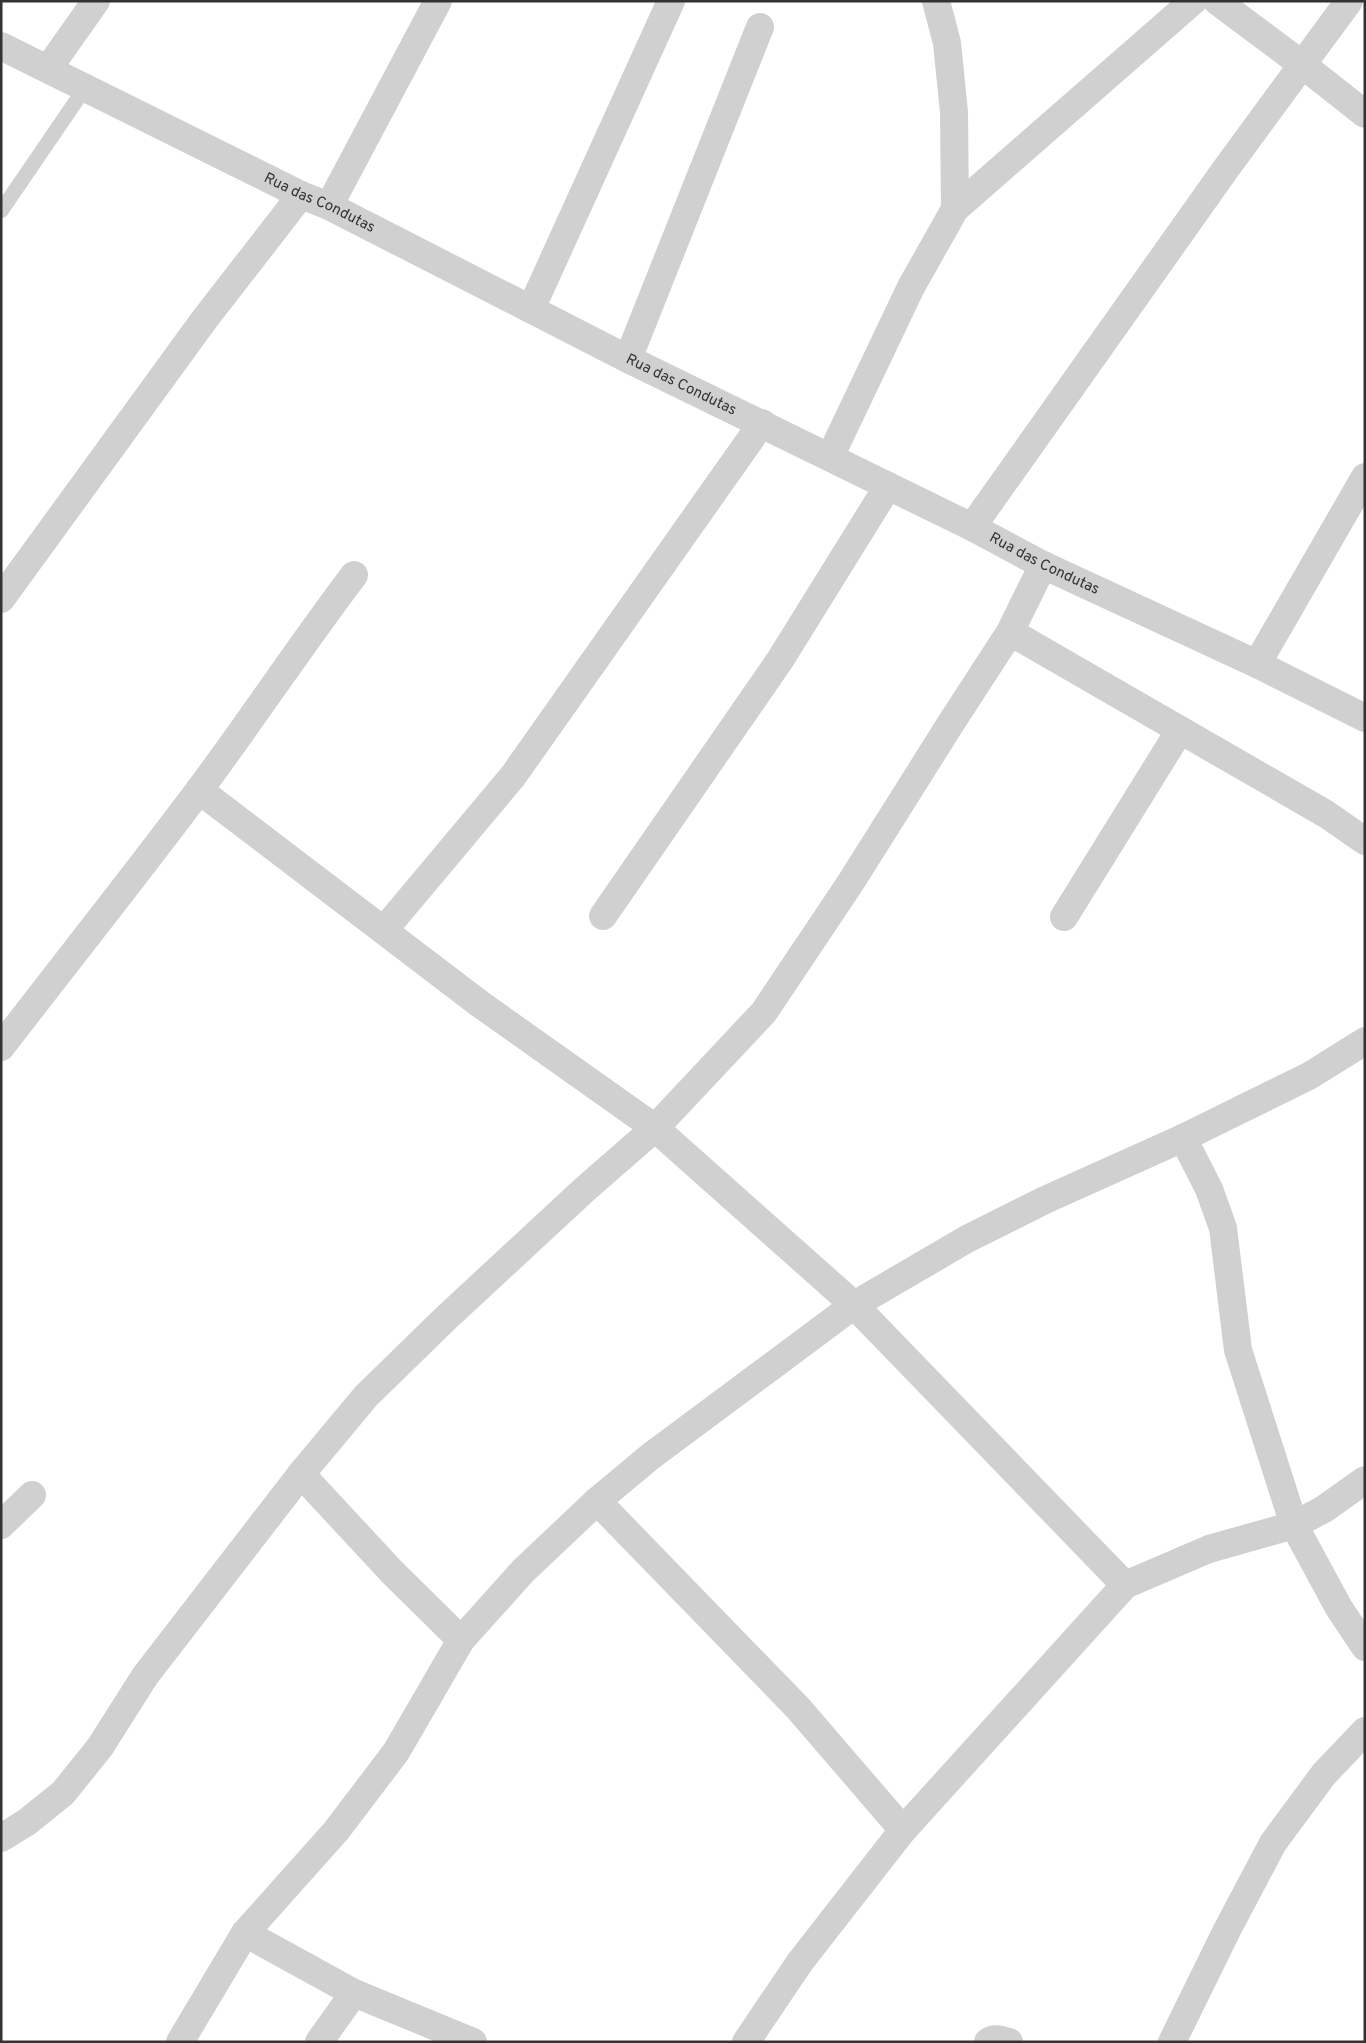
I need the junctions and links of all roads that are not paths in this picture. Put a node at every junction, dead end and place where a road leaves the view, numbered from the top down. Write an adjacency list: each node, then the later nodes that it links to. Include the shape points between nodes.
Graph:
1 (96, 1): 11 (street)
2 (438, 1): 15 (street)
3 (671, 1): 18 (street)
4 (936, 1): 16 (street, via 947,43 954,112)
5 (1193, 1): 16 (street)
6 (1216, 1): 10 (street)
7 (1349, 1): 10 (street)
8 (760, 27): 19 (street)
9 (1, 46): 11 (street, Rua das Condutas)
10 (1304, 66): 13 (street); 24 (street, via 1220,178)
11 (48, 69): 12 (street, Rua das Condutas)
12 (85, 88): 14 (street, Rua das Condutas); 17 (lane)
13 (1365, 114)
14 (301, 195): 15 (street, Rua das Condutas); 27 (street, via 204,320)
15 (329, 206): 18 (street, Rua das Condutas)
16 (955, 209): 21 (street, via 911,287)
17 (1, 211)
18 (531, 309): 19 (street, Rua das Condutas)
19 (628, 358): 20 (street, Rua das Condutas)
20 (762, 423): 21 (street, Rua das Condutas); 36 (street, via 513,776)
21 (830, 457): 23 (street, Rua das Condutas)
22 (1365, 477): 29 (street)
23 (888, 486): 24 (street, Rua das Condutas); 34 (street, via 780,660)
24 (972, 527): 25 (street, Rua das Condutas)
25 (1043, 565): 28 (street); 29 (street, Rua das Condutas)
26 (354, 575): 32 (street)
27 (1, 599)
28 (1010, 632): 31 (street); 39 (street, via 764,1012)
29 (1257, 664): 30 (street, Rua das Condutas)
30 (1365, 718)
31 (1180, 730): 33 (street, via 1326,814); 35 (street)
32 (199, 790): 36 (street); 38 (street)
33 (1365, 841)
34 (603, 916)
35 (1064, 917)
36 (384, 930): 39 (street, via 480,1004)
37 (1365, 1040): 40 (street, via 1309,1076)
38 (1, 1047)
39 (655, 1128): 41 (street); 42 (street, via 584,1190 366,1396)
40 (1183, 1138): 41 (street, via 1044,1200 967,1239); 47 (street, via 1209,1189 1223,1228 1238,1350)
41 (854, 1306): 45 (street, via 650,1456); 48 (street)
42 (301, 1474): 49 (street); 53 (street, via 146,1676 100,1747 64,1794)
43 (1365, 1480): 47 (street, via 1324,1510)
44 (32, 1495): 46 (street)
45 (597, 1501): 49 (street, via 523,1571); 52 (street, via 798,1708)
46 (1, 1525)
47 (1294, 1525): 48 (street, via 1209,1549); 50 (street, via 1339,1608)
48 (1125, 1585): 52 (street)
49 (461, 1640): 54 (street, via 396,1752 336,1832)
50 (1365, 1647)
51 (1365, 1731): 62 (street, via 1324,1774 1274,1844)
52 (903, 1830): 59 (street, via 800,1962)
53 (1, 1838)
54 (245, 1933): 55 (street); 56 (street)
55 (354, 1993): 57 (street); 58 (street)
56 (180, 2042)
57 (319, 2042)
58 (472, 2042)
59 (746, 2042)
60 (988, 2042): 61 (street, via 1000,2039)
61 (1009, 2042)
62 (1172, 2042)

